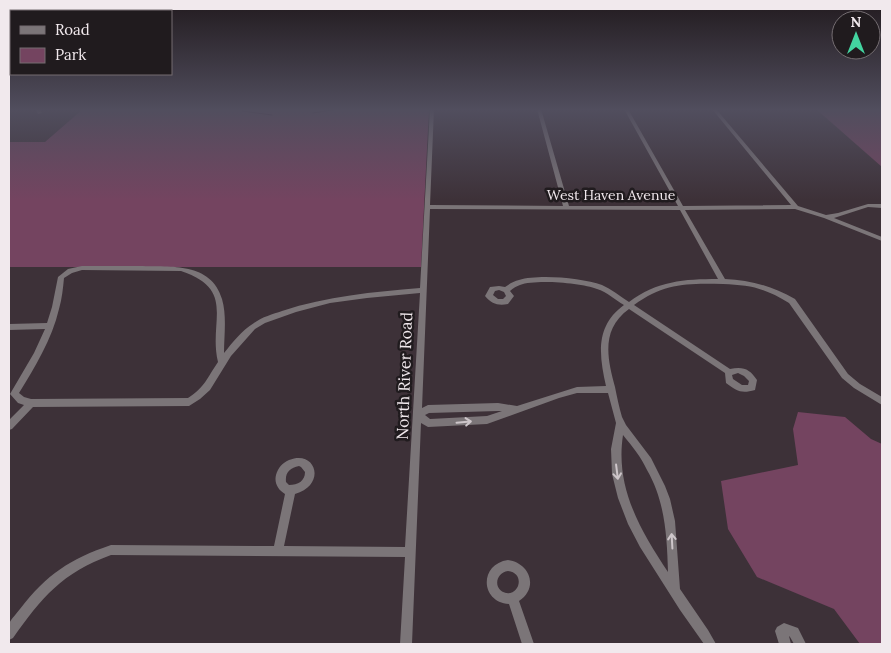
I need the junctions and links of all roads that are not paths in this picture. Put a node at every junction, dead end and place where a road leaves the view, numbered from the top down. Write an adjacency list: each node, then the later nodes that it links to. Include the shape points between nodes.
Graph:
1 (430, 139): 6 (street, North River Road)
2 (548, 139): 8 (street)
3 (643, 139): 9 (street)
4 (739, 139): 7 (street)
5 (882, 206): 10 (street, via 867,205 842,216)
6 (427, 207): 8 (street, West Haven Avenue); 13 (street, North River Road)
7 (796, 207): 9 (street, West Haven Avenue); 10 (street)
8 (567, 208): 9 (street, West Haven Avenue)
9 (681, 208): 12 (street)
10 (826, 217): 11 (street)
11 (882, 239)
12 (723, 282): 15 (street, via 674,283); 21 (street, via 748,282 780,292 792,301 845,376)
13 (423, 290): 18 (street, via 364,294 294,309 252,328); 24 (street, North River Road)
14 (506, 290): 15 (street, via 518,282 579,282 604,288)
15 (629, 304): 19 (street); 20 (street, via 607,326 604,345)
16 (49, 326): 17 (street); 18 (street, via 61,277 70,271 101,267 181,269 194,272 220,296); 22 (street, via 38,353 14,394)
17 (9, 327)
18 (222, 362): 22 (street, via 203,394 189,402)
19 (730, 372)
20 (611, 390): 23 (street, via 577,390); 25 (street)
21 (882, 401)
22 (31, 403): 26 (street)
23 (516, 409): 24 (street, via 428,409); 24 (street, one-way to 23, via 428,423 454,423 488,420)
24 (418, 415): 29 (street, North River Road)
25 (620, 424): 30 (street, one-way to 25, via 671,532 665,499 648,461); 30 (street, one-way to 30, via 616,440 616,467 627,512 646,551)
26 (9, 426)
27 (291, 490): 28 (street)
28 (278, 551): 29 (street); 32 (street, via 112,550 89,556 46,586)
29 (411, 552): 33 (street, North River Road)
30 (674, 590): 35 (street)
31 (513, 599): 34 (street)
32 (9, 634)
33 (406, 644)
34 (528, 644)
35 (710, 644)
36 (785, 644): 37 (street, via 780,635 784,629 794,632)
37 (800, 644)

